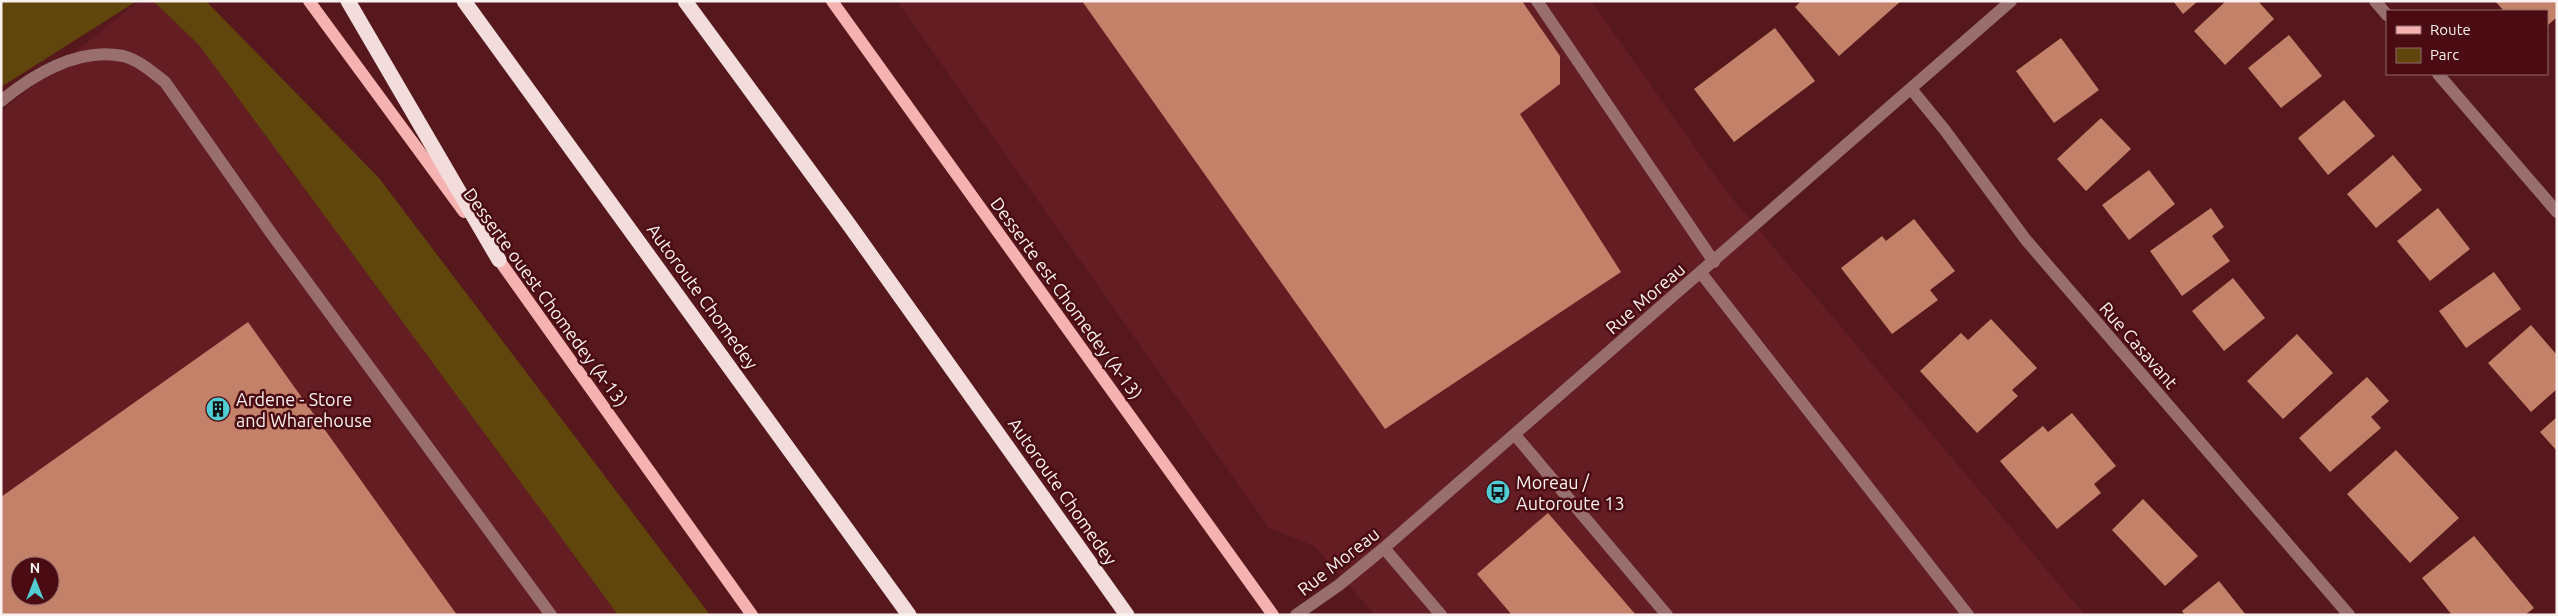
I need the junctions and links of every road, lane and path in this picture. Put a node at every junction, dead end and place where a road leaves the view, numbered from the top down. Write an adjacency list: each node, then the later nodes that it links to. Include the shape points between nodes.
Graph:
1 (309, 1): 14 (main road, Desserte ouest Chomedey (A-13))
2 (348, 1): 14 (highway)
3 (464, 1): 21 (highway, Autoroute Chomedey)
4 (685, 1): 22 (highway, Autoroute Chomedey)
5 (832, 1): 23 (main road, Desserte est Chomedey (A-13))
6 (1536, 1): 15 (street)
7 (2011, 1): 11 (street, Rue Moreau)
8 (2375, 1): 9 (street)
9 (2386, 14)
10 (2439, 75): 13 (street)
11 (1912, 90): 15 (street, Rue Moreau); 28 (street, Rue Casavant, via 2026,240)
12 (1, 101): 19 (street, via 51,67 91,54 123,56 147,67 165,82 271,233)
13 (2557, 212)
14 (499, 260): 20 (main road, Desserte ouest Chomedey (A-13))
15 (1714, 262): 16 (street, Rue Moreau)
16 (1701, 273): 17 (street, Rue Moreau); 27 (street)
17 (1515, 435): 18 (street, Rue Moreau); 26 (street)
18 (1384, 548): 24 (street, Rue Moreau, via 1340,585); 25 (street)
19 (551, 615)
20 (752, 615)
21 (909, 615)
22 (1127, 615)
23 (1273, 615)
24 (1296, 615)
25 (1441, 615)
26 (1667, 615)
27 (1968, 615)
28 (2349, 615)

